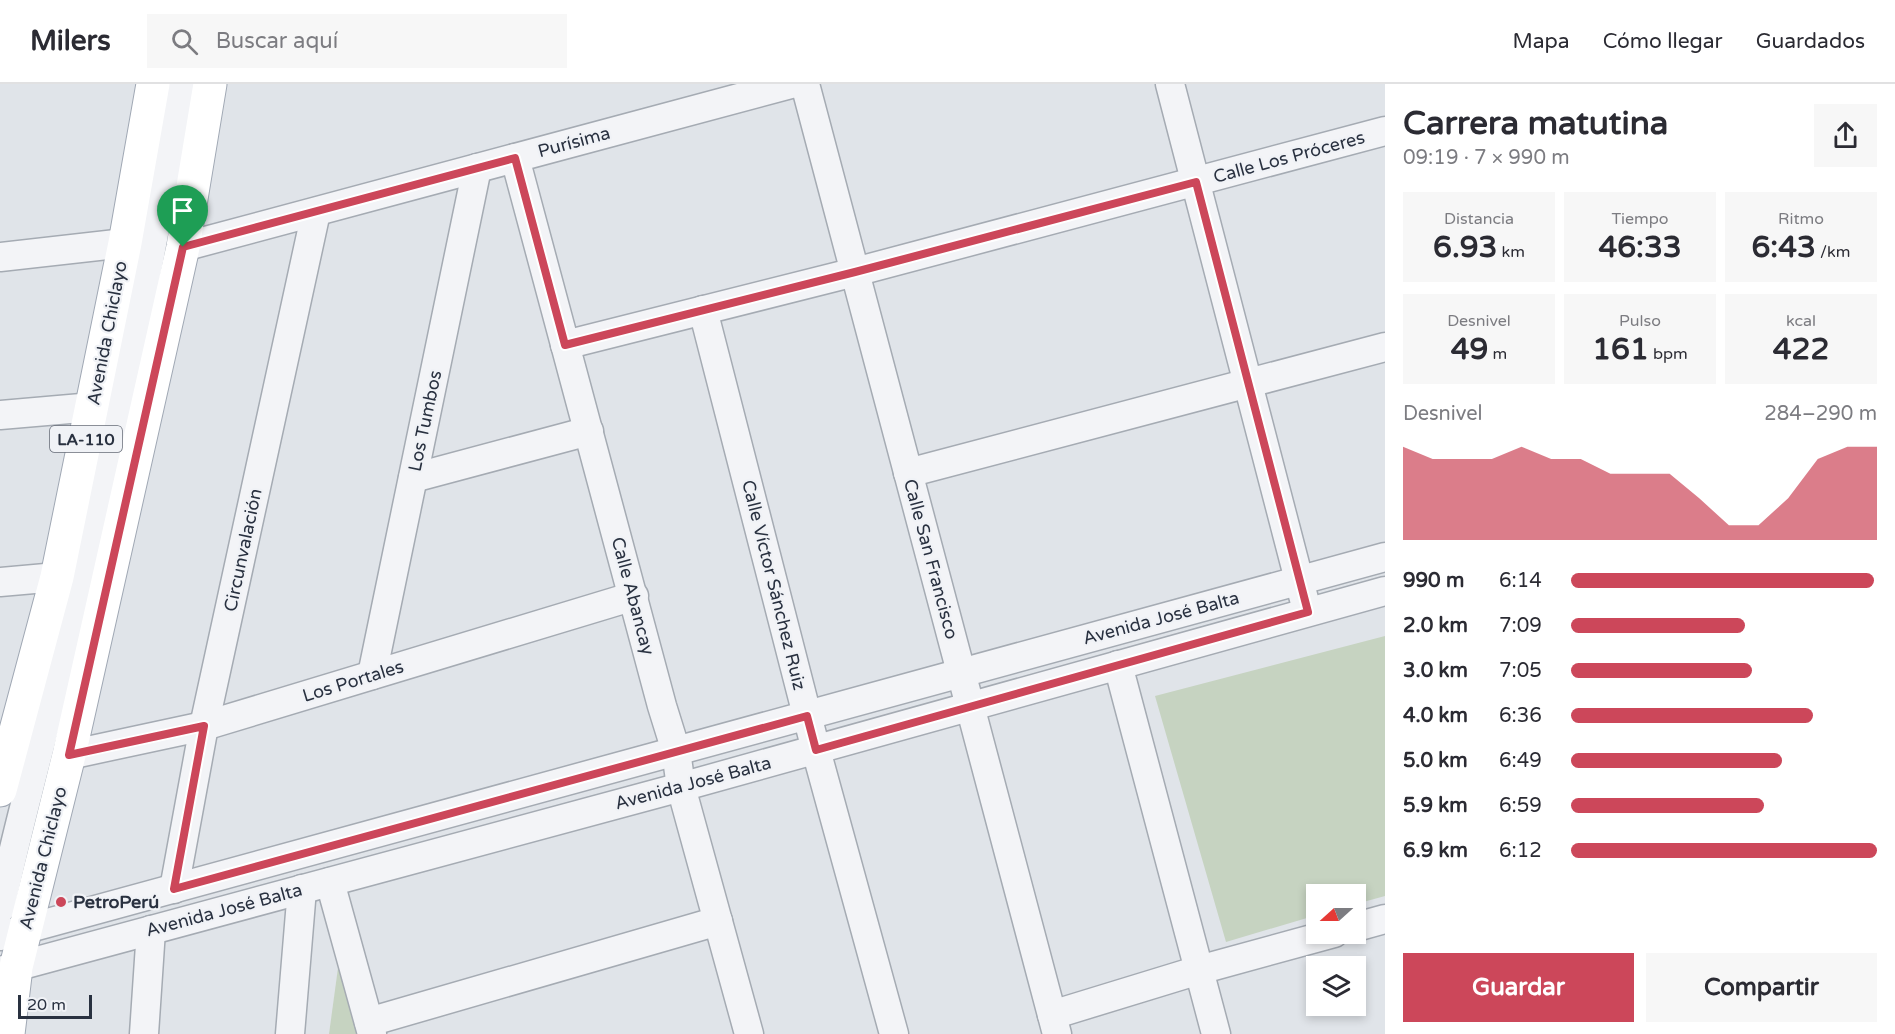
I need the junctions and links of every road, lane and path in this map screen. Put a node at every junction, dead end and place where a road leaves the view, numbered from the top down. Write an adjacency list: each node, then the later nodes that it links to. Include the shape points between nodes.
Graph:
1 (153, 84): 12 (main road, Avenida Chiclayo / LA-110)
2 (181, 84): 46 (street, Avenida Chiclayo, via 131,357 71,623)
3 (210, 84): 13 (main road, Avenida Chiclayo / LA-110)
4 (791, 84): 8 (street, Purísima)
5 (805, 84): 15 (street, Calle San Francisco)
6 (1170, 84): 10 (street)
7 (1385, 131): 10 (street, Calle Los Próceres)
8 (515, 158): 9 (street, Purísima); 17 (street, Calle Abancay)
9 (477, 168): 11 (street, Purísima); 24 (street, Los Tumbos)
10 (1196, 182): 15 (street, Calle Los Próceres); 19 (street)
11 (316, 212): 13 (street, Purísima); 37 (street, Circunvalación)
12 (125, 243): 14 (street); 20 (main road, Avenida Chiclayo / LA-110)
13 (183, 247): 40 (main road, Avenida Chiclayo / LA-110)
14 (0, 257)
15 (855, 272): 16 (street, Calle Los Próceres); 23 (street, Calle San Francisco)
16 (703, 310): 17 (street, Calle Los Próceres); 36 (street, Calle Víctor Sánchez Ruiz)
17 (565, 345): 22 (street, Calle Abancay)
18 (1385, 347): 19 (street)
19 (1248, 383): 23 (street); 27 (street)
20 (93, 407): 21 (street); 26 (main road, Avenida Chiclayo / LA-110)
21 (0, 415)
22 (589, 431): 24 (street); 30 (street, Calle Abancay)
23 (908, 473): 33 (street, Calle San Francisco)
24 (413, 478): 34 (street, Los Tumbos)
25 (1385, 557): 27 (street, Avenida José Balta)
26 (57, 577): 28 (street); 41 (main road, Avenida Chiclayo / LA-110)
27 (1300, 580): 31 (street); 33 (street, Avenida José Balta)
28 (0, 582)
29 (1385, 591): 31 (street, Avenida José Balta)
30 (634, 596): 34 (street, Los Portales); 39 (street, Calle Abancay)
31 (1308, 612): 32 (street, Avenida José Balta)
32 (1118, 665): 35 (street, Avenida José Balta); 54 (street)
33 (961, 673): 35 (street, Calle San Francisco); 36 (street, Avenida José Balta)
34 (372, 675): 37 (street, Los Portales)
35 (969, 707): 38 (street, Avenida José Balta); 55 (street, Calle San Francisco)
36 (807, 716): 38 (street, Calle Víctor Sánchez Ruiz); 39 (street, Avenida José Balta)
37 (204, 726): 40 (street, Los Portales); 44 (street, Circunvalación)
38 (816, 750): 42 (street, Avenida José Balta); 61 (street, Calle Víctor Sánchez Ruiz)
39 (676, 751): 42 (street, Calle Abancay); 44 (street, Avenida José Balta)
40 (69, 755): 51 (main road, Avenida Chiclayo / LA-110)
41 (2, 778)
42 (681, 787): 43 (street, Avenida José Balta); 48 (street, Calle Abancay)
43 (330, 882): 45 (street, Avenida José Balta); 56 (street)
44 (174, 889): 51 (street, Avenida José Balta)
45 (302, 889): 50 (street, Avenida José Balta); 59 (street)
46 (0, 909)
47 (1385, 919): 49 (street)
48 (718, 921): 56 (street); 60 (street, Calle Abancay)
49 (1366, 924)
50 (151, 930): 53 (street, Avenida José Balta); 58 (street)
51 (13, 933): 53 (main road, Avenida Chiclayo / LA-110)
52 (1306, 941): 54 (street)
53 (8, 969): 57 (main road, Avenida Chiclayo / LA-110)
54 (1199, 970): 55 (street); 62 (street)
55 (1054, 1024)
56 (371, 1028)
57 (8, 1034)
58 (144, 1034)
59 (290, 1034)
60 (749, 1034)
61 (894, 1034)
62 (1216, 1034)

